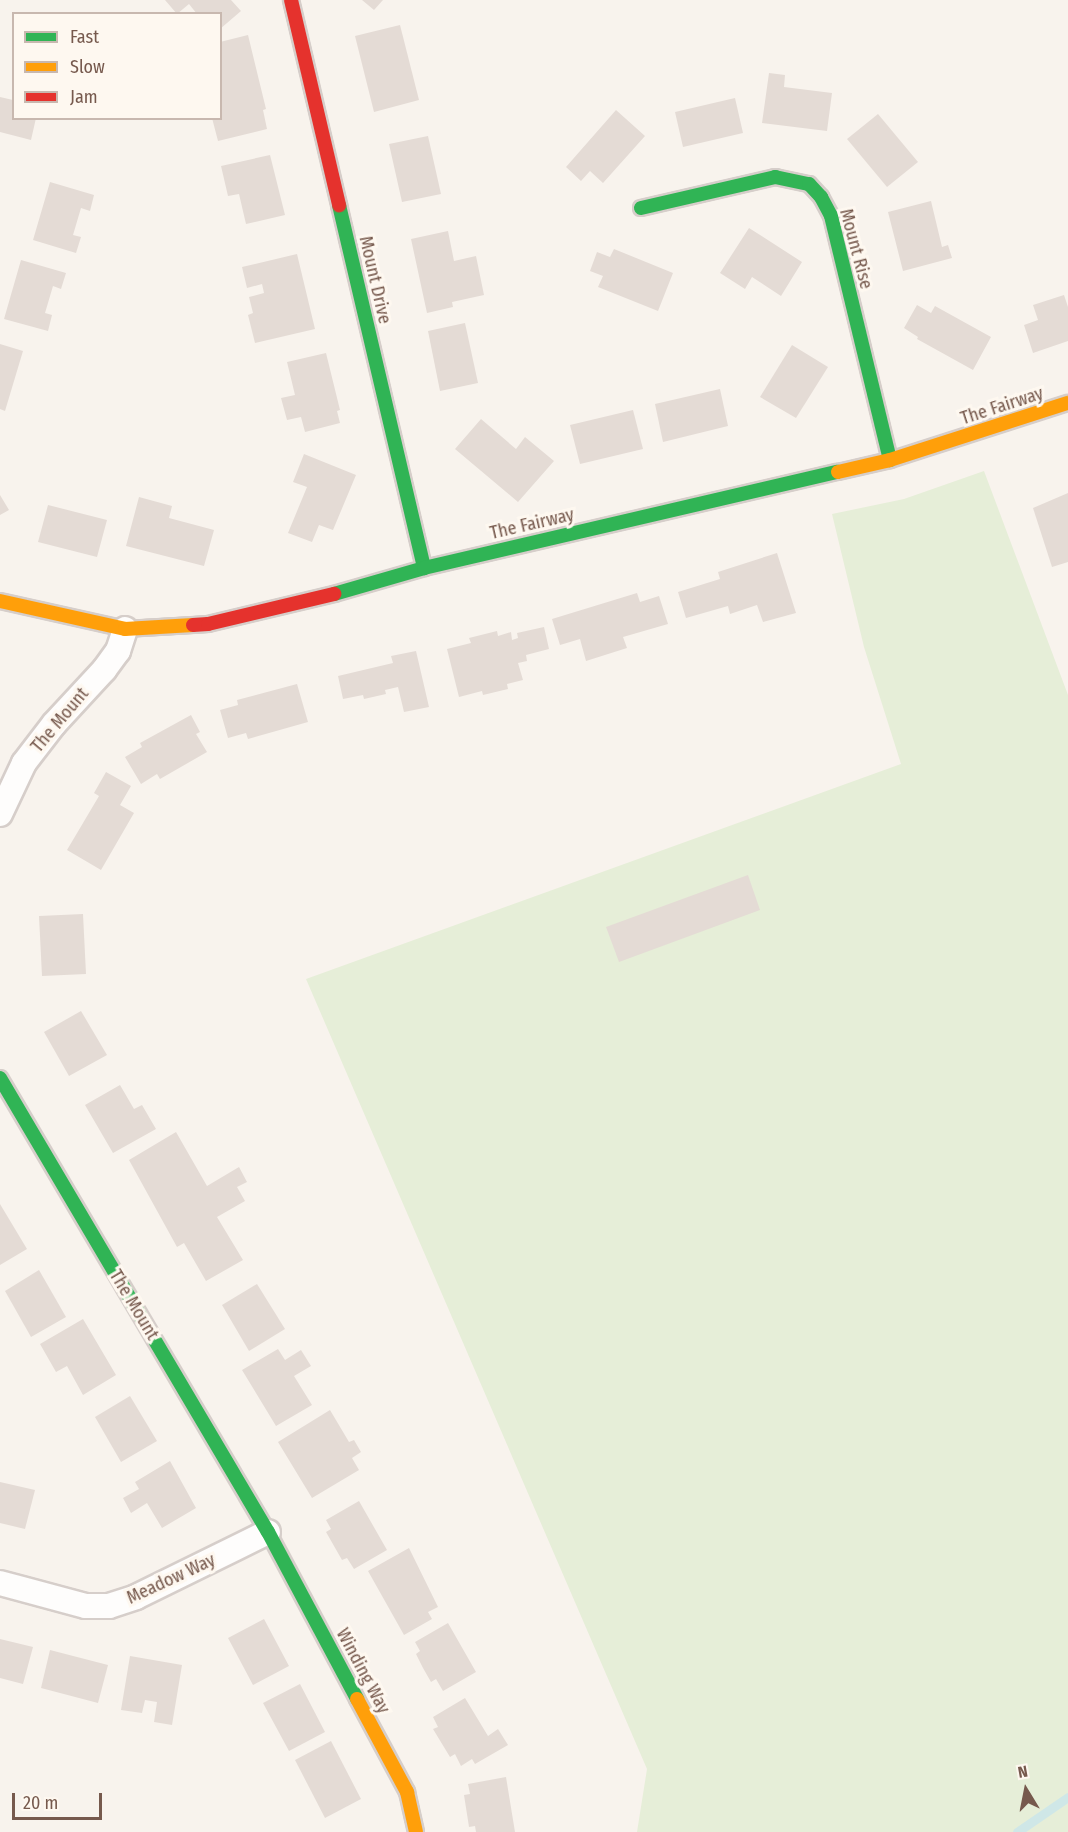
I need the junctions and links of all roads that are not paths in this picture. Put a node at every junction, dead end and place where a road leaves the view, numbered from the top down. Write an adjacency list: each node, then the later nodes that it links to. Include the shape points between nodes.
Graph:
1 (291, 0): 5 (street, Mount Drive)
2 (641, 208): 4 (street, Mount Rise, via 775,177 809,184 831,216)
3 (1068, 403): 4 (street, The Fairway)
4 (890, 460): 5 (street, The Fairway)
5 (424, 568): 7 (street, The Fairway, via 309,601 208,624)
6 (0, 601): 7 (street, The Fairway)
7 (125, 629): 8 (street, The Mount, via 118,651 104,670 24,763)
8 (0, 814)
9 (0, 1078): 10 (street, The Mount)
10 (268, 1532): 11 (street, Meadow Way, via 136,1597 109,1606 86,1606); 12 (street, Winding Way, via 407,1792)
11 (0, 1583)
12 (416, 1832)

